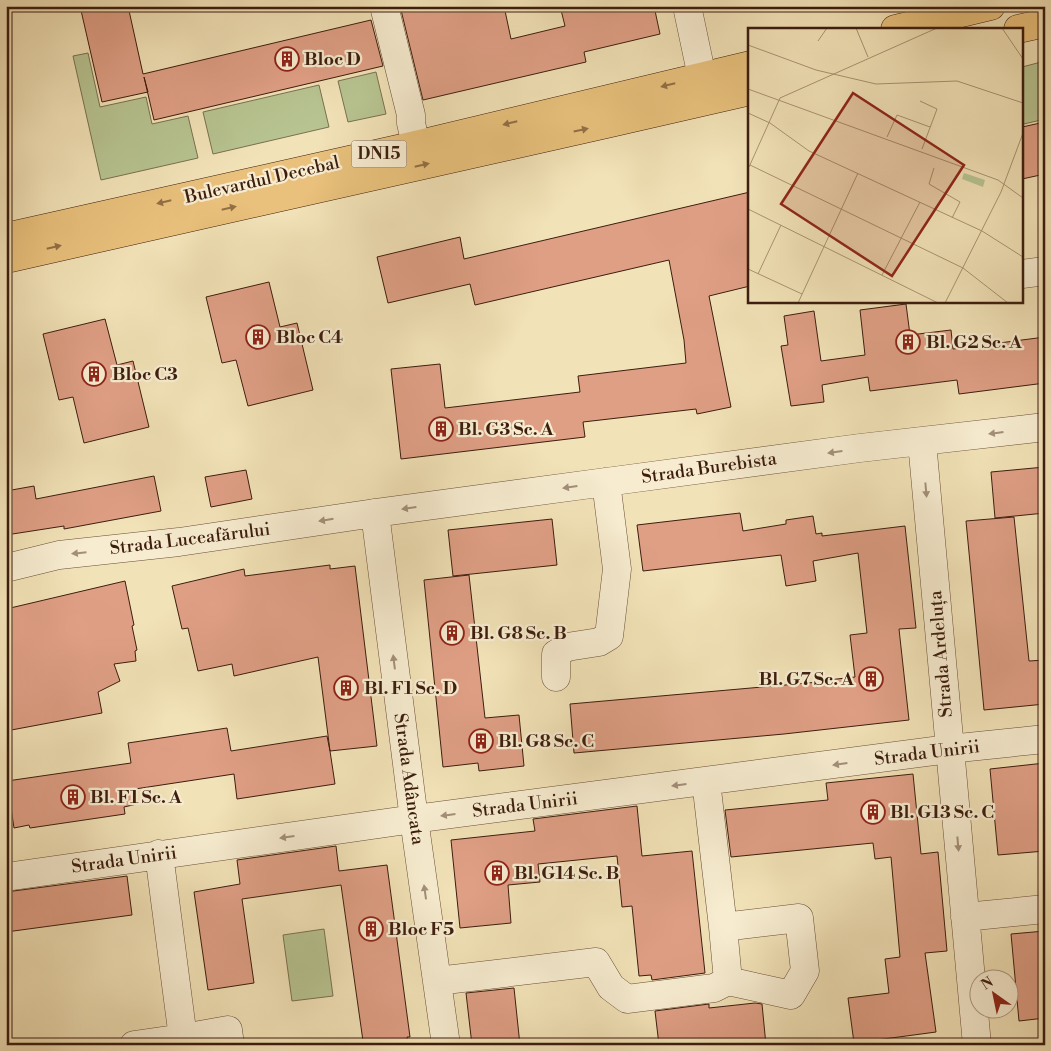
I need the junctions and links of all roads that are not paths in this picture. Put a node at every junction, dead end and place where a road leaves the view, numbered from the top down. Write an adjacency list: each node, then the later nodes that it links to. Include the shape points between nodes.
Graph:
1 (384, 6): 10 (street)
2 (687, 6): 8 (street)
3 (991, 6): 5 (main road)
4 (1045, 23): 6 (main road)
5 (899, 28)
6 (1022, 28)
7 (748, 66): 8 (main road, Bulevardul Decebal / DN15)
8 (702, 77): 10 (main road, Bulevardul Decebal / DN15, one-way to 10)
9 (748, 91): 12 (main road, Bulevardul Decebal / DN15, one-way to 9)
10 (416, 145): 11 (main road, Bulevardul Decebal / DN15, one-way to 11)
11 (6, 238)
12 (6, 259)
13 (1045, 271): 14 (street)
14 (1024, 274)
15 (1045, 427): 16 (street, Strada Burebista, one-way to 16)
16 (922, 442): 17 (street, Strada Burebista, one-way to 17); 22 (street, Strada Ardeluța, one-way to 22)
17 (606, 482): 18 (street, Strada Burebista, one-way to 18); 20 (street, via 617,569 610,636 556,654)
18 (375, 513): 19 (street, Strada Luceafărului, one-way to 19, via 179,542 59,555); 24 (street, Strada Adâncata, one-way to 18)
19 (6, 568)
20 (556, 677)
21 (1045, 739): 22 (street, Strada Unirii)
22 (949, 749): 23 (street, Strada Unirii, one-way to 23); 28 (street, Strada Ardeluța, one-way to 28)
23 (706, 781): 24 (street, Strada Unirii, one-way to 24); 29 (street)
24 (414, 819): 25 (street, Strada Unirii, one-way to 25); 30 (street, Strada Adâncata, one-way to 24)
25 (159, 854): 26 (street, Strada Unirii); 32 (street)
26 (6, 877)
27 (1045, 909): 28 (street)
28 (965, 917): 36 (street, Strada Ardeluța)
29 (723, 927): 31 (street); 31 (street, via 800,918 805,971 791,995)
30 (437, 981): 31 (street, via 596,962 611,987 627,999 714,988); 35 (street, Strada Adâncata)
31 (728, 981)
32 (183, 1038): 33 (street); 34 (street, via 228,1030)
33 (134, 1045)
34 (230, 1045)
35 (446, 1045)
36 (977, 1045)

